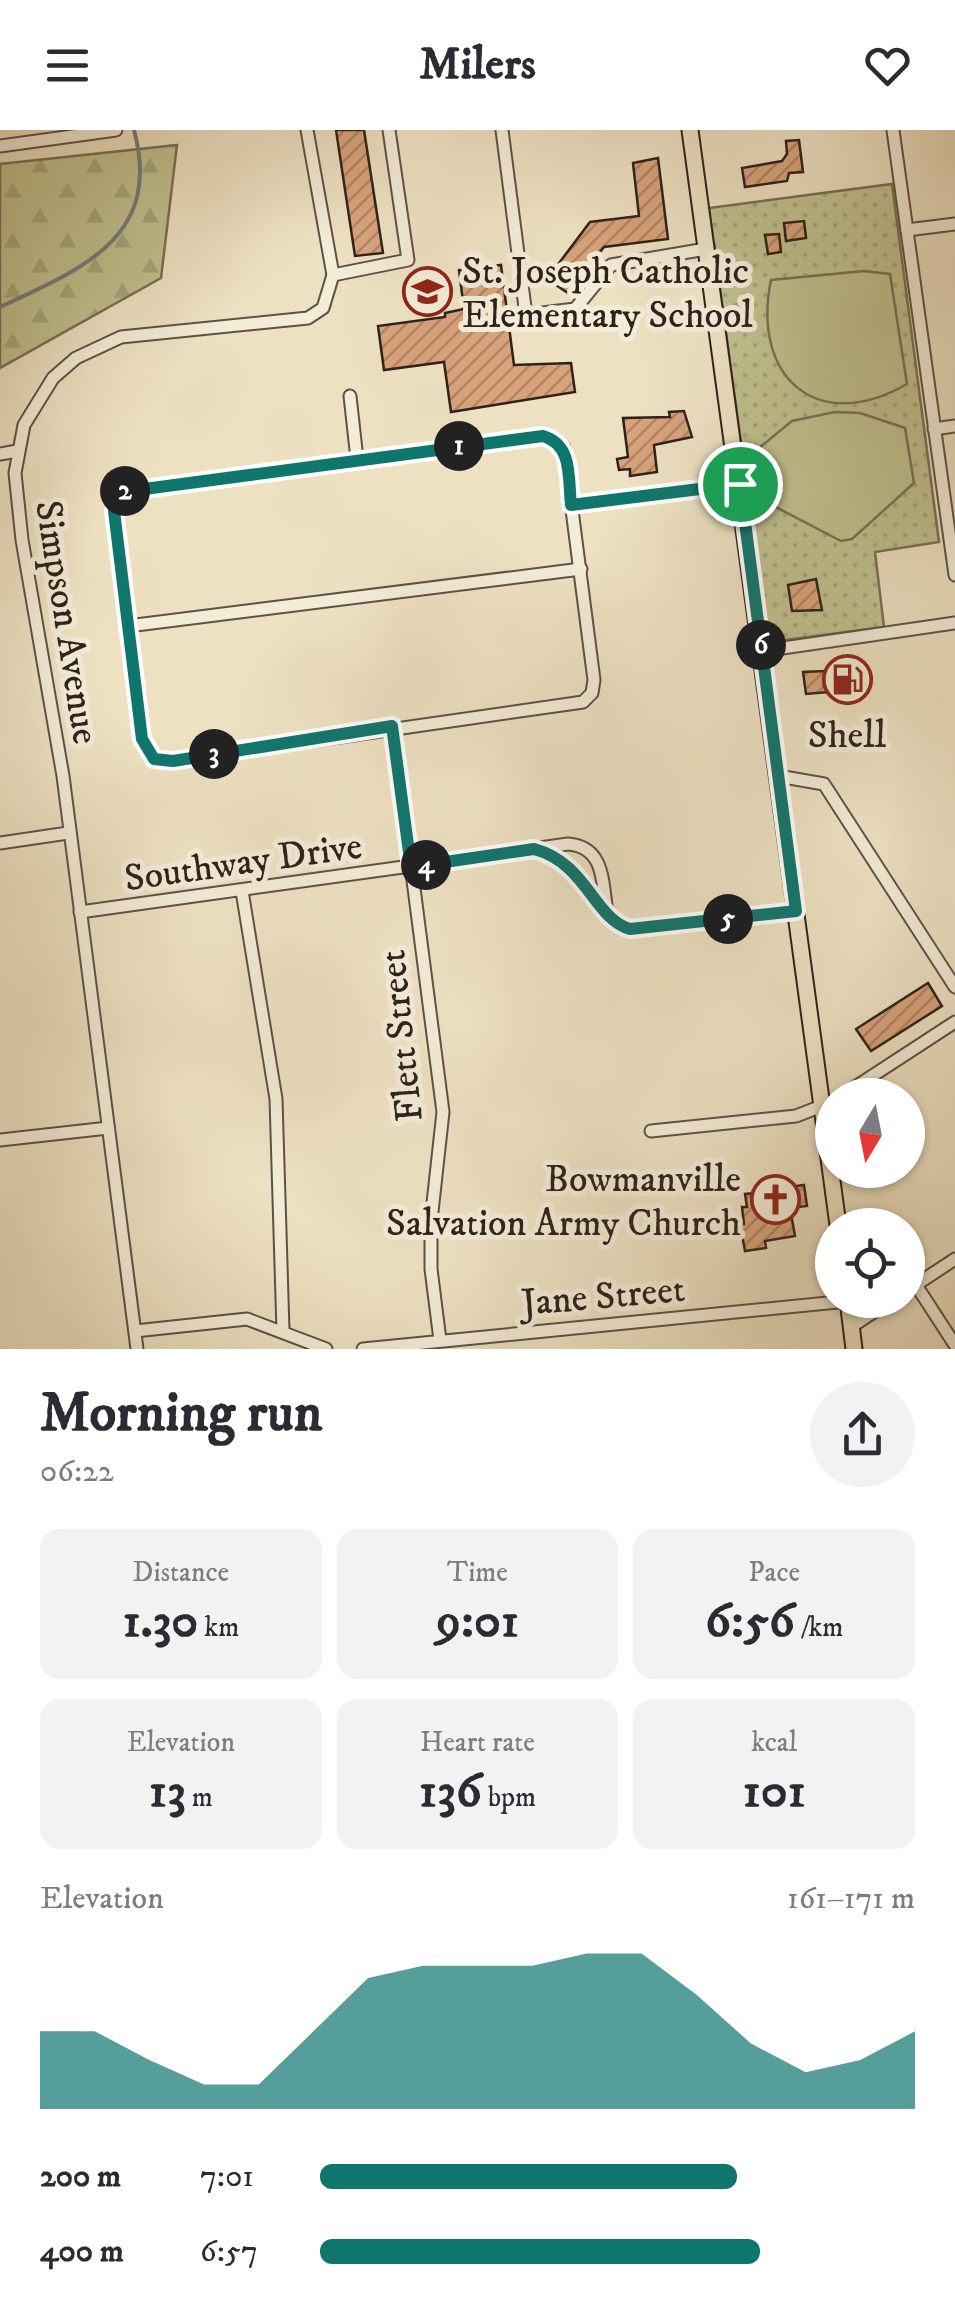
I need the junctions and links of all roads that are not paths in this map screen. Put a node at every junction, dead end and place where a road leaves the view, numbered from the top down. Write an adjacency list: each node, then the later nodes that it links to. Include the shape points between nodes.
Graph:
1 (112, 130): 7 (street)
2 (306, 130): 11 (street)
3 (389, 130): 11 (street, via 408,260)
4 (502, 130): 10 (street, via 526,314 574,309 611,265)
5 (690, 130): 10 (main road)
6 (893, 130): 9 (street)
7 (0, 146)
8 (955, 224): 9 (street)
9 (907, 230): 14 (street)
10 (706, 249): 18 (main road)
11 (333, 275): 15 (street, Simpson Avenue, via 323,308 308,318 121,337 87,352 38,398)
12 (350, 396): 17 (street)
13 (955, 426): 14 (street)
14 (934, 429): 21 (street)
15 (17, 451): 16 (street); 27 (street, Simpson Avenue, via 22,540)
16 (0, 454)
17 (357, 459): 19 (street, via 543,436 564,448); 23 (street, via 122,492 114,511)
18 (740, 484): 19 (street); 24 (main road)
19 (571, 505): 20 (street)
20 (581, 569): 23 (street); 25 (street, via 594,680 583,702)
21 (955, 575)
22 (955, 623): 24 (street)
23 (128, 626): 25 (street, via 142,739 154,759)
24 (762, 651): 26 (main road)
25 (392, 726): 30 (street, Flett Street)
26 (778, 776): 32 (main road); 35 (street, via 824,784)
27 (68, 833): 28 (street); 33 (street, Simpson Avenue)
28 (0, 843)
29 (534, 849): 30 (street, Southway Drive); 34 (street, via 578,874); 34 (street, Southway Drive, via 568,844 592,851)
30 (411, 867): 31 (street, Southway Drive); 52 (street, Flett Street, via 444,1112 431,1221)
31 (242, 890): 33 (street, Southway Drive); 51 (street, via 276,1099)
32 (796, 911): 34 (street, via 640,930 622,927); 37 (main road)
33 (80, 912): 40 (street, Simpson Avenue)
34 (607, 912)
35 (955, 987)
36 (955, 1022): 38 (street)
37 (824, 1078)
38 (869, 1078)
39 (815, 1109): 41 (street)
40 (108, 1128): 42 (street); 50 (street, Simpson Avenue)
41 (652, 1131)
42 (0, 1140)
43 (955, 1260): 44 (street)
44 (925, 1279)
45 (815, 1304): 52 (street, Jane Street)
46 (925, 1305): 53 (street)
47 (849, 1318): 49 (main road)
48 (864, 1318): 49 (street)
49 (850, 1327): 57 (main road)
50 (136, 1331): 51 (street, via 248,1319); 54 (street, Simpson Avenue)
51 (283, 1331): 55 (street)
52 (440, 1340): 56 (street, Jane Street)
53 (955, 1346)
54 (138, 1349)
55 (326, 1349)
56 (363, 1349)
57 (854, 1349)

